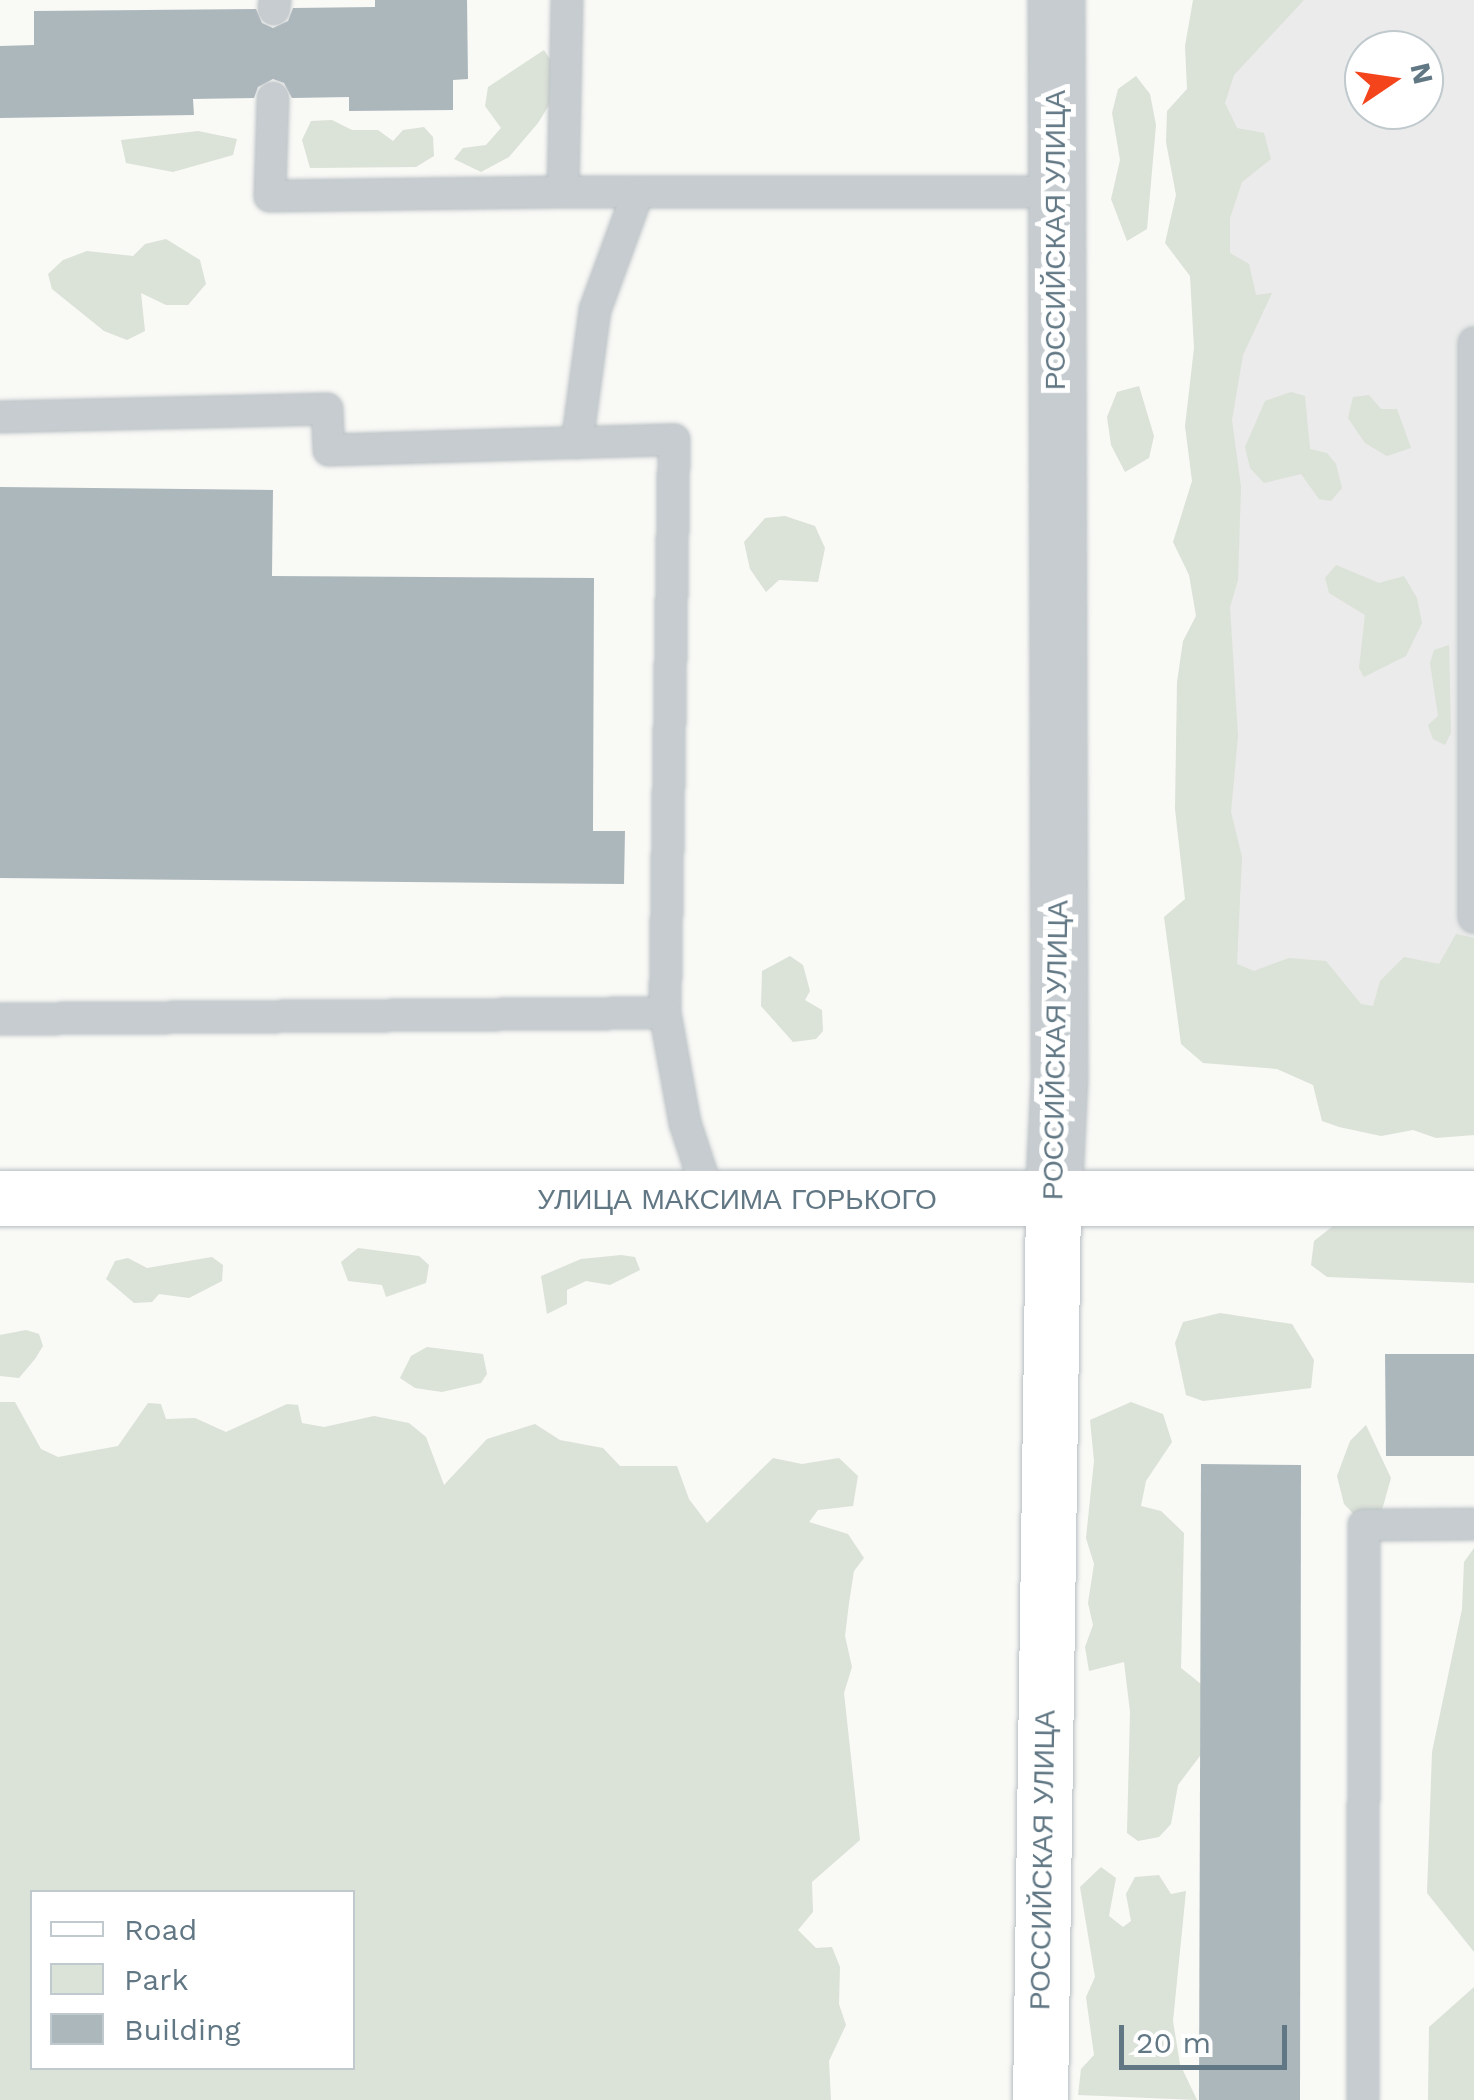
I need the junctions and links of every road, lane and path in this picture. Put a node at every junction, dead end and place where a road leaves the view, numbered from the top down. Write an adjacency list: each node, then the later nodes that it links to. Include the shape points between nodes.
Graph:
1 (567, 0): 4 (lane)
2 (1056, 0): 5 (street, РОССИЙСКАЯ УЛИЦА)
3 (273, 98): 4 (lane, via 270,196)
4 (564, 192): 6 (lane)
5 (1054, 192): 6 (lane); 16 (street, РОССИЙСКАЯ УЛИЦА, via 1059,1078)
6 (637, 195): 9 (lane, via 595,310)
7 (1474, 343): 10 (lane)
8 (0, 417): 9 (lane, via 327,409 329,450)
9 (577, 443): 11 (lane, via 674,440)
10 (1474, 917)
11 (664, 1012): 12 (lane); 15 (lane, via 685,1123)
12 (0, 1019)
13 (0, 1198): 15 (main road, УЛИЦА МАКСИМА ГОРЬКОГО)
14 (1474, 1198): 16 (main road, УЛИЦА МАКСИМА ГОРЬКОГО, via 1169,1194)
15 (710, 1199): 16 (main road, УЛИЦА МАКСИМА ГОРЬКОГО)
16 (1053, 1202): 18 (main road, РОССИЙСКАЯ УЛИЦА)
17 (1474, 1524): 19 (lane, via 1364,1525)
18 (1040, 2100)
19 (1363, 2100)

